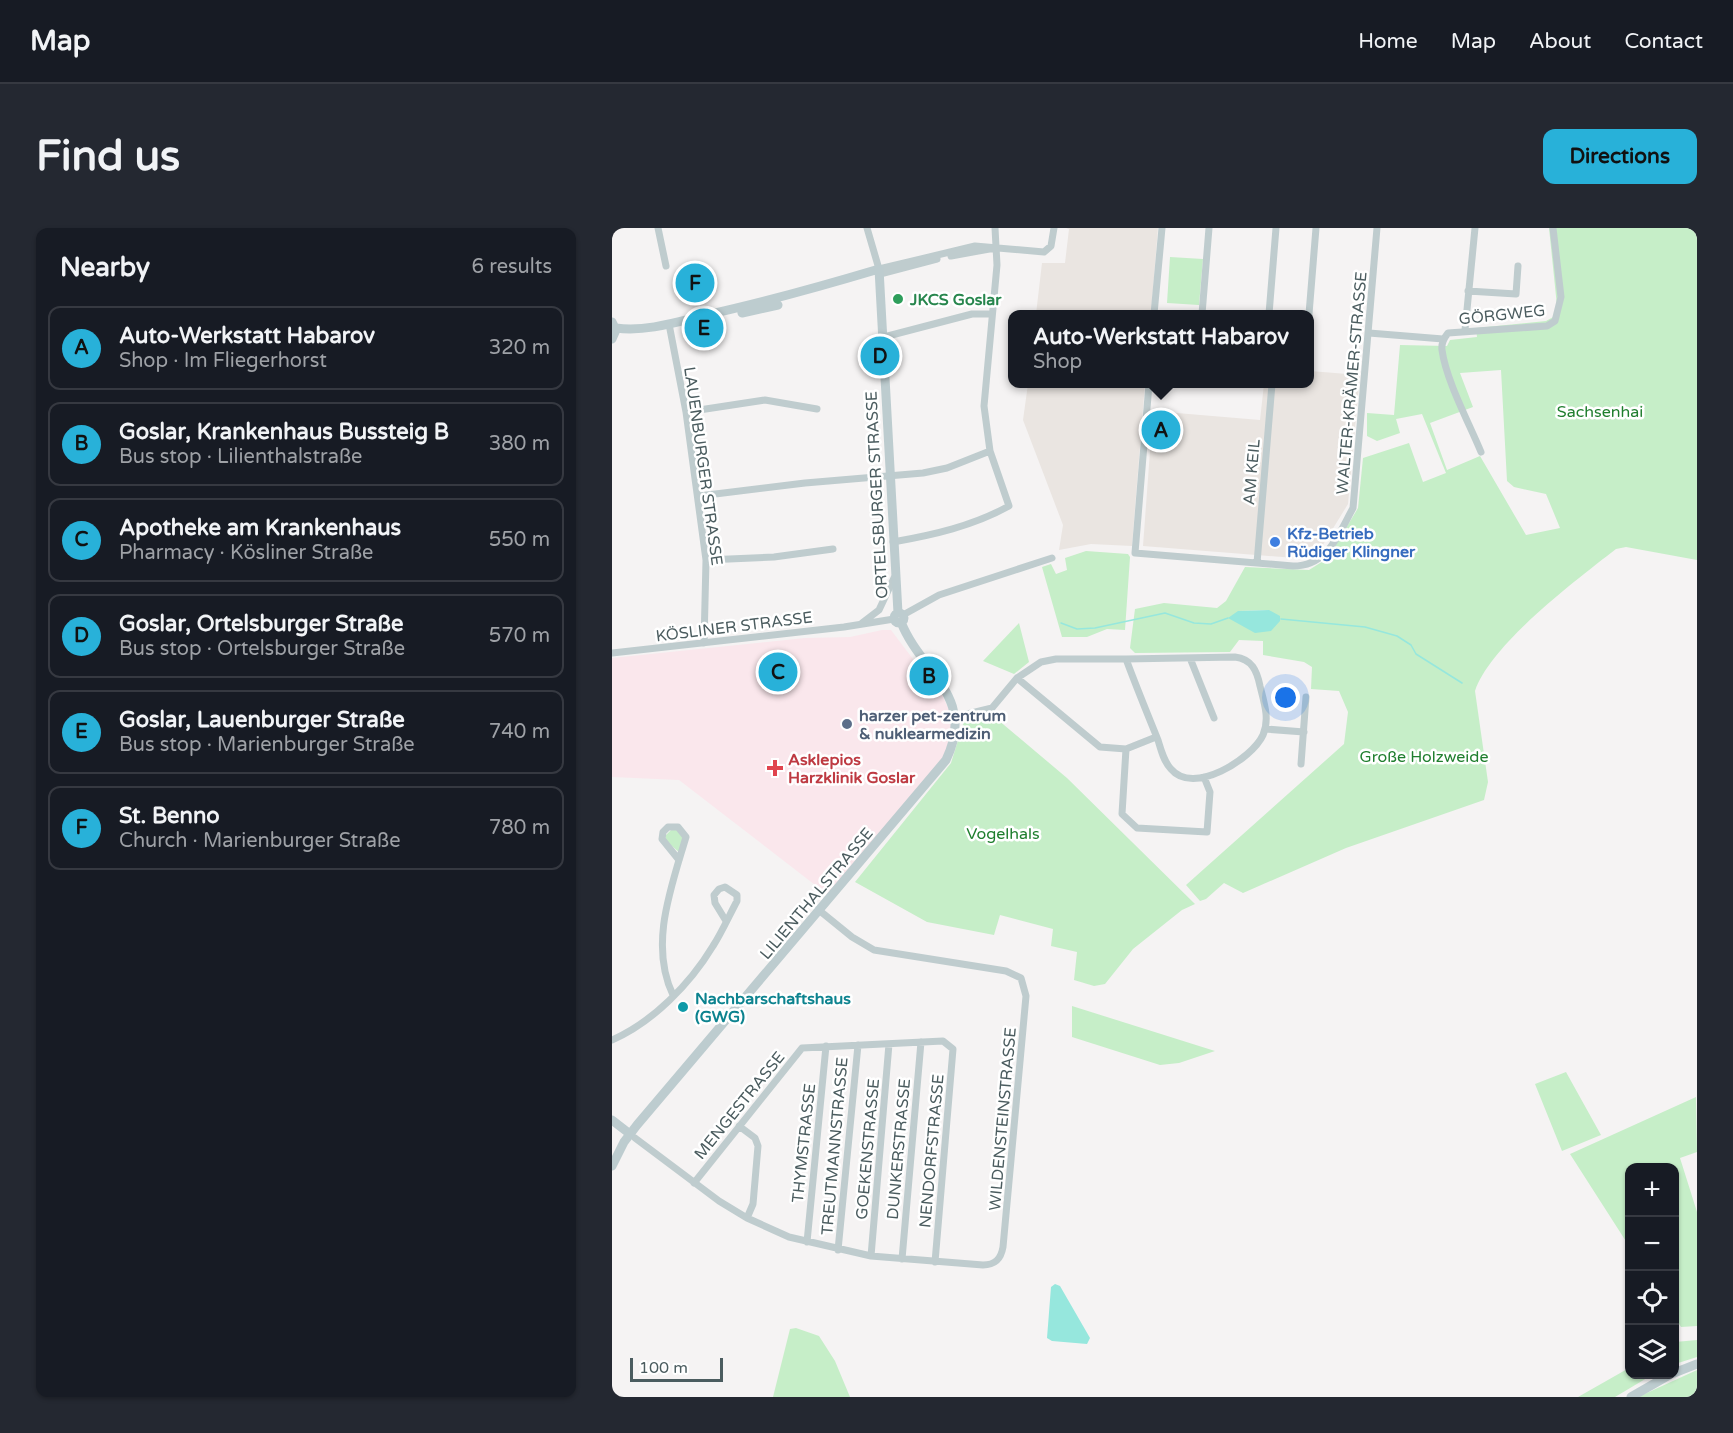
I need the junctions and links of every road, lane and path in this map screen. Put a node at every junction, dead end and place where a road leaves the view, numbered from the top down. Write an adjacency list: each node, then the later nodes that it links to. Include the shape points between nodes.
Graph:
1 (658, 228): 13 (street)
2 (867, 228): 15 (street)
3 (995, 228): 12 (street)
4 (1054, 228): 12 (street, via 1051,246 1044,252)
5 (1162, 228): 17 (street)
6 (1209, 228): 18 (street)
7 (1276, 228): 19 (street)
8 (1316, 228): 20 (street)
9 (1377, 228): 25 (street, WALTER-KRÄMER-STRASSE)
10 (1475, 228): 16 (street)
11 (1553, 228): 23 (street, GÖRGWEG, via 1562,297 1555,321 1547,326)
12 (995, 248): 15 (street); 21 (street, via 997,265)
13 (666, 266)
14 (1518, 266): 16 (street, via 1516,294)
15 (879, 271): 22 (street); 26 (street, ORTELSBURGER STRASSE)
16 (1468, 291): 23 (street)
17 (1154, 310)
18 (1202, 310)
19 (1269, 310)
20 (1309, 310)
21 (991, 314): 26 (street, via 972,314); 32 (street, via 984,390 984,421)
22 (669, 326): 24 (street); 31 (street, LAUENBURGER STRASSE)
23 (1465, 330): 27 (street, GÖRGWEG, via 1448,333)
24 (614, 331)
25 (1369, 333): 27 (street); 40 (street, WALTER-KRÄMER-STRASSE, via 1353,508 1333,545 1316,562 1306,566)
26 (884, 337): 34 (street, ORTELSBURGER STRASSE)
27 (1443, 339): 33 (street, GÖRGWEG, via 1441,348 1446,364)
28 (1149, 388): 40 (street, WALTER-KRÄMER-STRASSE, via 1135,553)
29 (1272, 388): 40 (street, AM KEIL)
30 (817, 409): 31 (street, via 765,400)
31 (686, 412): 35 (street, LAUENBURGER STRASSE)
32 (990, 451): 34 (street, via 947,468); 36 (street, via 1008,506 986,519)
33 (1481, 452)
34 (891, 475): 35 (street); 36 (street, ORTELSBURGER STRASSE)
35 (699, 496): 39 (street, LAUENBURGER STRASSE)
36 (893, 542): 41 (street, ORTELSBURGER STRASSE)
37 (832, 549): 39 (street)
38 (1052, 558): 42 (street, KÖSLINER STRASSE, via 939,595)
39 (706, 560): 44 (street, LAUENBURGER STRASSE)
40 (1257, 563)
41 (894, 578): 42 (street, ORTELSBURGER STRASSE); 43 (street, via 879,610)
42 (899, 618): 43 (street, KÖSLINER STRASSE); 50 (street, LILIENTHALSTRASSE, via 911,641 946,687)
43 (859, 625): 44 (street, KÖSLINER STRASSE)
44 (704, 643): 45 (street, KÖSLINER STRASSE)
45 (612, 653)
46 (1190, 658): 47 (street); 51 (street); 52 (street, via 1235,657 1252,664 1266,710)
47 (1126, 659): 48 (street, via 1048,660); 54 (street)
48 (1017, 678): 50 (street, via 992,708); 55 (street, via 1100,747)
49 (1306, 697): 53 (street)
50 (955, 717): 59 (street, LILIENTHALSTRASSE, via 952,745 938,771)
51 (1214, 718)
52 (1265, 729): 53 (street); 57 (street, via 1260,741 1238,761)
53 (1304, 732): 56 (street)
54 (1156, 737): 55 (street); 57 (street, via 1173,772 1186,779)
55 (1126, 749): 57 (street, via 1122,814 1137,828 1207,832 1210,792)
56 (1301, 764)
57 (1204, 777)
58 (679, 860): 58 (street, via 686,837 678,827 668,827 662,839); 61 (street, via 661,939 664,977)
59 (820, 911): 70 (street, LILIENTHALSTRASSE); 78 (street, WILDENSTEINSTRASSE, via 852,938 874,950 1006,971 1021,978 1026,996 1004,1248 996,1262 983,1265)
60 (726, 921): 60 (street, via 738,901 737,895 725,887 714,895); 61 (street, via 701,964)
61 (673, 995): 62 (street, via 640,1024)
62 (612, 1040)
63 (921, 1042): 64 (street, MENGESTRASSE); 65 (street, MENGESTRASSE); 77 (street, DUNKERSTRASSE)
64 (889, 1044): 66 (street, MENGESTRASSE); 76 (street, GOEKENSTRASSE)
65 (949, 1044): 78 (street, NENDORFSTRASSE, via 953,1049)
66 (858, 1045): 67 (street, MENGESTRASSE); 75 (street, TREUTMANNSTRASSE)
67 (826, 1046): 69 (street, MENGESTRASSE, via 802,1048); 74 (street, THYMSTRASSE)
68 (612, 1119): 70 (street)
69 (740, 1126): 72 (street, MENGESTRASSE); 73 (street, via 755,1138 758,1146 753,1204)
70 (630, 1134): 71 (street, LILIENTHALSTRASSE); 72 (street)
71 (612, 1166)
72 (694, 1183): 73 (street)
73 (747, 1218): 74 (street)
74 (807, 1242): 75 (street)
75 (838, 1250): 76 (street)
76 (871, 1256): 77 (street)
77 (902, 1259): 78 (street)
78 (935, 1262)
79 (1697, 1364): 80 (street)
80 (1679, 1372)
81 (1664, 1379): 82 (street)
82 (1632, 1397)

